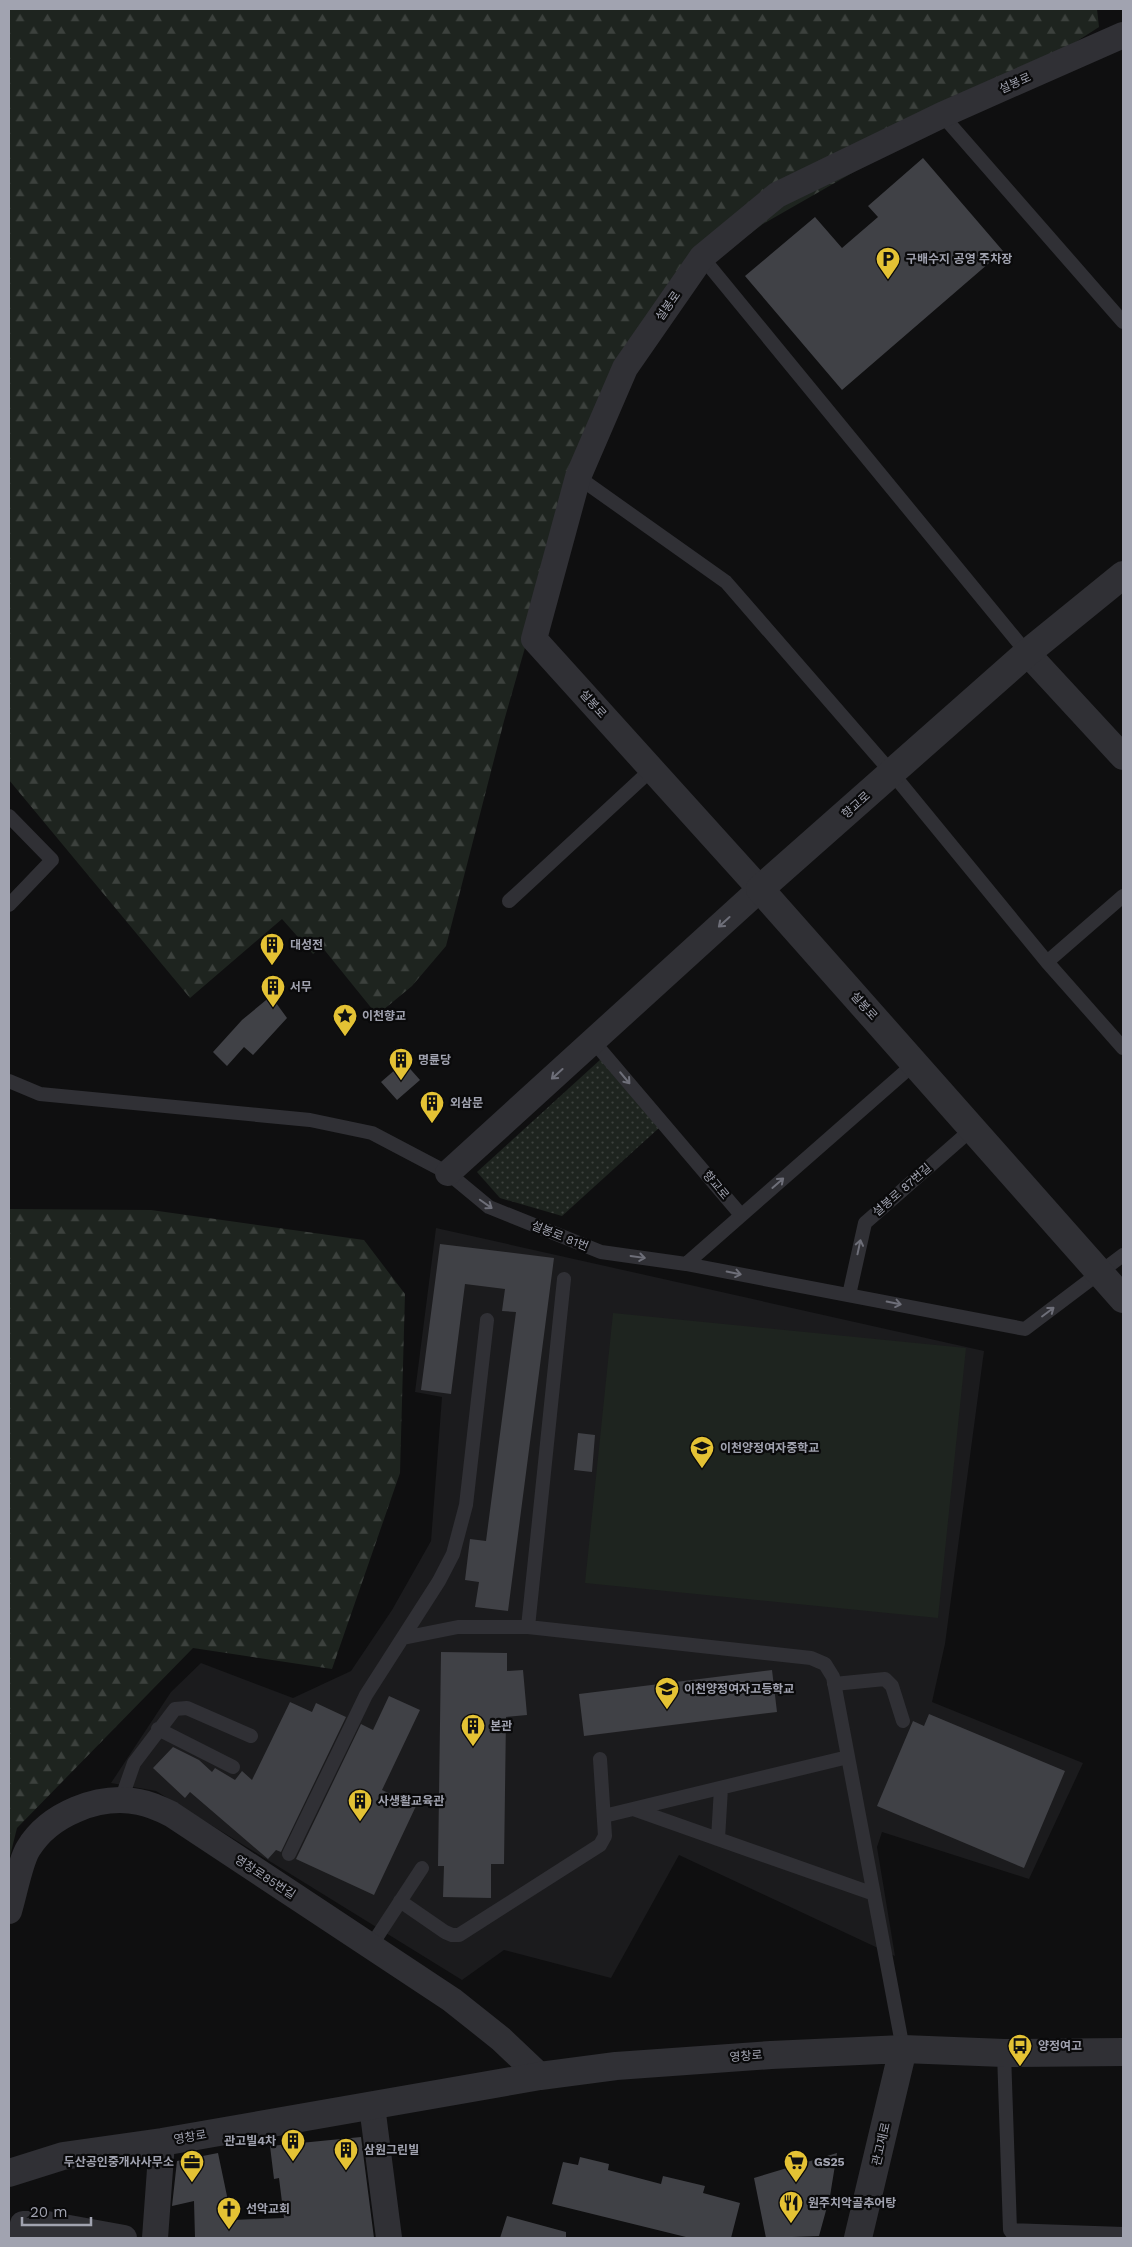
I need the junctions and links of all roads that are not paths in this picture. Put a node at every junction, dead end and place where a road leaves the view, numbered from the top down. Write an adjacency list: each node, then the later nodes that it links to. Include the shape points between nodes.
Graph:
1 (1123, 35): 2 (street, 설봉로)
2 (942, 115): 3 (street, 설봉로, via 777,195); 4 (lane)
3 (702, 257): 5 (street, 설봉로, via 625,368); 7 (lane)
4 (1123, 322)
5 (578, 477): 9 (street, 설봉로, via 534,639); 10 (lane, via 726,582)
6 (1123, 575): 7 (street, 향교로)
7 (1027, 653): 8 (street); 10 (street, 향교로)
8 (1123, 757)
9 (652, 769): 12 (street, 설봉로); 14 (lane)
10 (892, 773): 12 (street, 향교로); 16 (lane)
11 (9, 816): 15 (lane, via 52,860)
12 (760, 889): 17 (street, 향교로, one-way to 17); 19 (street, 설봉로)
13 (1123, 896): 16 (lane)
14 (509, 901)
15 (9, 905)
16 (1047, 962): 18 (lane)
17 (594, 1041): 22 (street, 향교로, one-way to 22); 23 (lane, 향교로, one-way to 23)
18 (1123, 1048)
19 (915, 1064): 21 (street, 설봉로); 23 (lane, one-way to 19)
20 (9, 1081): 22 (lane, 설봉로 81번, via 40,1094 310,1120 372,1133)
21 (972, 1129): 26 (street, 설봉로); 28 (lane, 설봉로 87번길, one-way to 21, via 865,1223)
22 (448, 1173): 25 (lane, 설봉로 81번, one-way to 25, via 489,1207 601,1252)
23 (741, 1214): 25 (lane)
24 (1123, 1255): 26 (lane, 설봉로 81번)
25 (686, 1264): 28 (lane, 설봉로 81번, one-way to 28)
26 (1100, 1273): 28 (lane, 설봉로 81번, one-way to 26, via 1025,1329); 29 (street, 설봉로)
27 (564, 1279): 31 (lane)
28 (849, 1295)
29 (1123, 1299)
30 (487, 1320): 32 (lane, via 462,1528 439,1581)
31 (528, 1627): 32 (lane, via 458,1627); 33 (lane, via 811,1658 819,1660 830,1670)
32 (403, 1638): 45 (lane, via 366,1695)
33 (834, 1684): 34 (lane, via 885,1679 892,1686); 37 (lane)
34 (903, 1721)
35 (158, 1729): 36 (lane, via 175,1709 183,1707); 39 (lane); 41 (lane, via 134,1763)
36 (251, 1736)
37 (848, 1757): 40 (lane); 47 (lane)
38 (600, 1759): 43 (lane)
39 (233, 1767)
40 (721, 1788): 42 (lane); 44 (lane)
41 (121, 1800): 49 (street, 영창로85번길, via 71,1810 48,1824 27,1850); 50 (street, 영창로85번길, via 138,1802 171,1814)
42 (633, 1809): 43 (lane); 44 (lane)
43 (604, 1816): 48 (lane, via 605,1836 600,1845 459,1935 445,1932)
44 (718, 1839): 47 (lane)
45 (289, 1854)
46 (422, 1868): 48 (lane)
47 (874, 1894): 51 (lane)
48 (400, 1901): 50 (lane)
49 (9, 1911)
50 (371, 1946): 54 (street, 영창로85번길, via 452,2000 502,2039)
51 (904, 2049): 53 (street, 영창로); 54 (street, 영창로, via 771,2054 616,2066); 64 (street, 관고재로)
52 (1123, 2052): 53 (street, 영창로)
53 (1004, 2053): 59 (lane)
54 (540, 2076): 55 (street, 영창로)
55 (372, 2106): 56 (street, 영창로); 63 (street)
56 (162, 2142): 57 (street, 영창로, via 56,2158); 62 (street)
57 (9, 2173)
58 (17, 2229): 61 (street, via 47,2224)
59 (1013, 2234): 60 (lane)
60 (1123, 2234)
61 (121, 2238)
62 (155, 2238)
63 (389, 2238)
64 (858, 2238)

